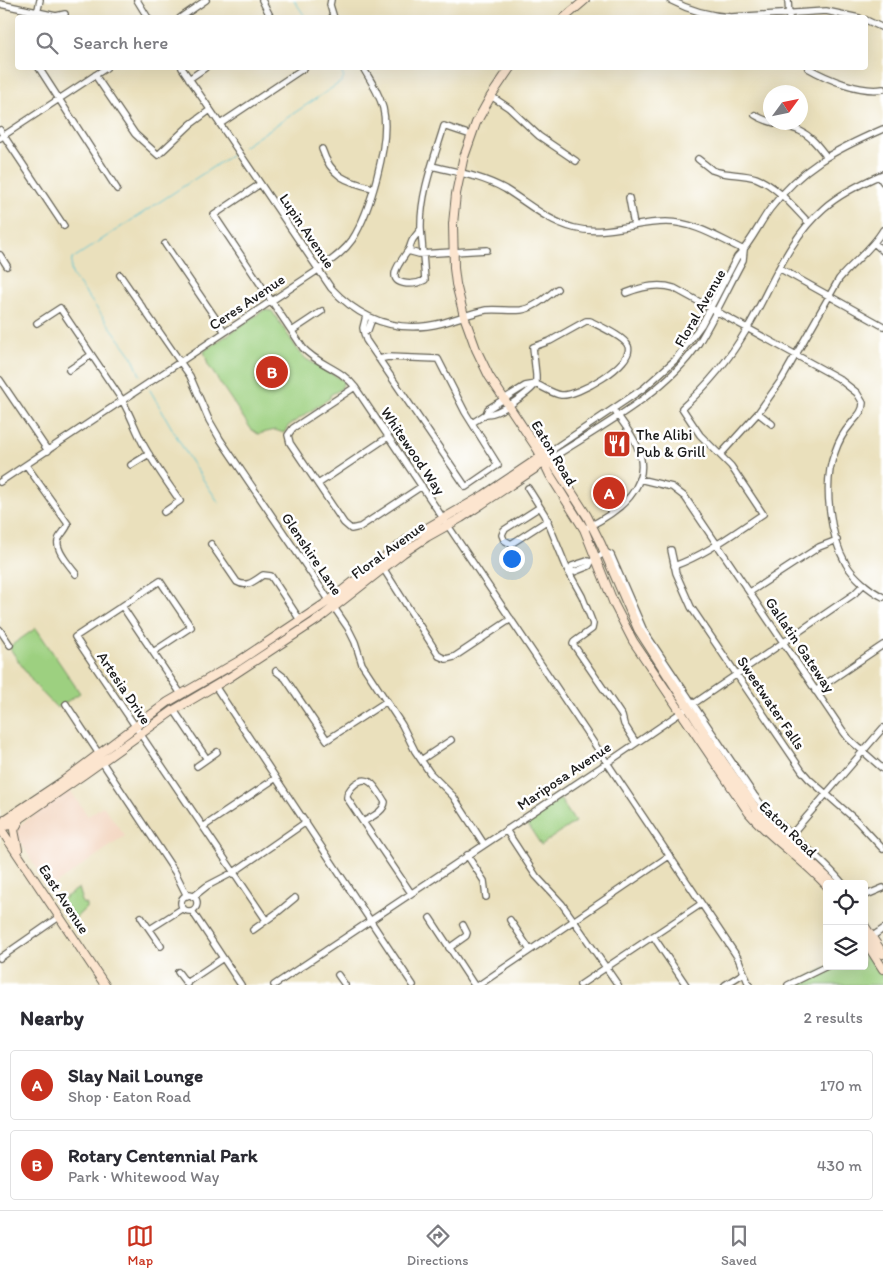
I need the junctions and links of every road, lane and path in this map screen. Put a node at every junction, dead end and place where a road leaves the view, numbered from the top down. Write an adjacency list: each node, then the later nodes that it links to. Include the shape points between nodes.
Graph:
1 (40, 0): 12 (street)
2 (137, 0): 14 (street)
3 (262, 0): 16 (street)
4 (331, 0): 17 (street)
5 (578, 0): 18 (street)
6 (585, 0): 19 (street)
7 (670, 0): 20 (street)
8 (788, 0): 21 (street)
9 (202, 1): 15 (street)
10 (0, 4): 12 (street)
11 (65, 14): 13 (street)
12 (36, 15)
13 (60, 15)
14 (146, 15)
15 (184, 15)
16 (270, 15)
17 (333, 15)
18 (561, 15)
19 (568, 15)
20 (711, 15)
21 (789, 15): 22 (street, via 826,11)
22 (845, 15)
23 (868, 21): 24 (street)
24 (883, 28)
25 (40, 70): 38 (street)
26 (103, 70): 34 (street)
27 (183, 70): 35 (street, Lupin Avenue)
28 (202, 70): 35 (street)
29 (301, 70): 41 (street)
30 (364, 70): 54 (street, Ceres Avenue, via 379,96 385,124 382,152)
31 (509, 70): 37 (street, Eaton Road)
32 (514, 70): 37 (street)
33 (813, 70): 36 (street, via 859,89)
34 (95, 75): 38 (street); 39 (street, via 135,134 158,155)
35 (189, 78): 39 (street, Lupin Avenue)
36 (883, 89)
37 (493, 97): 44 (street, Eaton Road); 48 (street, via 539,136); 50 (street)
38 (58, 98): 43 (street); 55 (street)
39 (210, 110): 41 (street, Lupin Avenue)
40 (755, 115): 46 (street, via 770,123 800,131)
41 (220, 124): 53 (street, Lupin Avenue)
42 (883, 130): 46 (street, Floral Avenue)
43 (1, 135): 60 (street)
44 (471, 135): 49 (street, via 444,126); 50 (street, Eaton Road)
45 (322, 149): 54 (street, via 328,164 339,176)
46 (826, 156): 56 (street, Floral Avenue, via 801,174)
47 (698, 159): 56 (street, via 718,172 755,178)
48 (576, 161)
49 (432, 166): 50 (street); 61 (street, via 422,205)
50 (462, 173): 59 (street, via 495,184 552,220 576,229 604,230); 69 (street, Eaton Road, via 453,210)
51 (881, 175): 52 (street); 58 (street, via 841,195)
52 (883, 182)
53 (260, 184): 74 (street, Lupin Avenue); 79 (street, Whitewood Way, via 214,215)
54 (372, 188): 74 (street, Ceres Avenue, via 361,223 351,241)
55 (116, 189)
56 (781, 195): 58 (street); 66 (street, Floral Avenue)
57 (629, 198): 59 (street)
58 (809, 223): 73 (street)
59 (634, 225): 66 (street, via 684,223)
60 (64, 226)
61 (422, 229): 68 (street); 70 (street)
62 (883, 230): 63 (street)
63 (874, 243): 67 (street); 78 (street, via 848,267)
64 (165, 244): 88 (street)
65 (487, 250): 69 (street)
66 (744, 250): 81 (street, Floral Avenue, via 743,260)
67 (883, 250)
68 (408, 251): 70 (street); 70 (street, via 394,274 398,282 410,284 425,280)
69 (455, 253): 70 (street); 82 (street, Eaton Road, via 456,284)
70 (424, 254)
71 (0, 255): 72 (street)
72 (7, 266)
73 (779, 268): 78 (street); 86 (street)
74 (318, 270): 79 (street, Ceres Avenue); 83 (street, Lupin Avenue, via 340,298)
75 (120, 275): 92 (street, Glenshire Lane)
76 (557, 289): 82 (street, Lupin Avenue, via 528,308 487,310)
77 (626, 293): 81 (street, via 638,288 667,286)
78 (829, 295): 85 (street); 90 (street)
79 (271, 301): 87 (street, Whitewood Way); 88 (street, Ceres Avenue)
80 (322, 310): 87 (street)
81 (713, 310): 86 (street); 99 (street, Floral Avenue, via 672,363); 101 (street, Floral Avenue, via 698,344 680,366 660,386)
82 (466, 316): 83 (street, Lupin Avenue, via 413,327); 98 (street, Eaton Road, via 482,362)
83 (369, 317): 91 (street, via 364,333)
84 (37, 323): 89 (street, via 60,308)
85 (883, 326)
86 (747, 329): 90 (street); 107 (street, via 719,368 682,408 700,435)
87 (292, 331): 96 (street, Whitewood Way, via 308,354)
88 (225, 332): 92 (street, Ceres Avenue)
89 (92, 355): 93 (street); 97 (street)
90 (797, 355): 100 (street); 123 (street, via 838,378 857,393 863,403 862,411 833,455 828,485)
91 (379, 359): 102 (street, via 438,358); 102 (street, via 466,487 498,465)
92 (180, 362): 97 (street, Ceres Avenue); 136 (street, Glenshire Lane, via 194,384 214,430)
93 (69, 370)
94 (0, 380): 105 (street)
95 (536, 384): 95 (street, via 533,347 586,321 623,339 628,346 629,352 618,367 575,393 561,395); 98 (street, via 529,392)
96 (356, 386): 104 (street, Whitewood Way); 113 (street, via 293,428 288,435)
97 (122, 400): 105 (street, Ceres Avenue); 106 (street)
98 (508, 401): 102 (street, via 488,409); 108 (street, Eaton Road)
99 (613, 409): 101 (street); 108 (street, Floral Avenue)
100 (758, 413): 103 (street); 107 (street)
101 (618, 415): 108 (street, Floral Avenue); 111 (street, via 638,448)
102 (472, 423)
103 (772, 424)
104 (388, 437): 113 (street); 114 (street, Whitewood Way)
105 (48, 451): 109 (street, Ceres Avenue)
106 (149, 454): 110 (street); 117 (street, via 180,501)
107 (721, 454): 125 (street, via 763,514)
108 (546, 458): 118 (street, Floral Avenue); 120 (street, Eaton Road); 121 (street, Floral Avenue); 122 (street, Eaton Road, via 550,475)
109 (26, 465): 112 (street, Ceres Avenue); 132 (street, via 68,524 57,542)
110 (131, 465)
111 (639, 479): 120 (street, via 627,502); 125 (street, Gallatin Gateway, via 679,491)
112 (0, 482)
113 (318, 484): 114 (street, via 351,529 360,527)
114 (422, 486): 118 (street, Whitewood Way)
115 (528, 488): 116 (street)
116 (540, 507): 119 (street); 119 (street, via 504,530 504,540 511,544)
117 (164, 512)
118 (443, 518): 121 (street, Whitewood Way); 136 (street, Floral Avenue, via 393,549)
119 (548, 520): 131 (street)
120 (592, 525): 122 (street); 127 (street, Eaton Road)
121 (448, 526): 130 (street, Floral Avenue); 140 (street, Whitewood Way)
122 (584, 529): 128 (street, Eaton Road)
123 (836, 540): 133 (street, via 847,565); 134 (street, via 819,547)
124 (211, 544): 139 (street, via 236,582 248,584 263,575 271,576)
125 (718, 544): 129 (street); 134 (street, Gallatin Gateway)
126 (671, 550): 129 (street, Sweetwater Falls)
127 (605, 552): 128 (street); 153 (street, Eaton Road, via 638,629)
128 (593, 560): 131 (street, via 572,566); 155 (street, Eaton Road, via 633,642)
129 (674, 566): 147 (street, Sweetwater Falls, via 691,606)
130 (383, 568): 138 (street, Floral Avenue); 140 (street, via 440,656 446,659)
131 (569, 571): 160 (street, via 593,624 592,629 574,644)
132 (76, 574)
133 (864, 584): 135 (street); 142 (street, Mariposa Avenue)
134 (750, 592): 142 (street, Gallatin Gateway)
135 (883, 596)
136 (329, 601): 138 (street, Glenshire Lane); 139 (street, Floral Avenue)
137 (122, 606): 145 (street); 145 (street, Artesia Drive, via 160,581 191,627); 156 (street, Artesia Drive, via 75,637)
138 (334, 608): 148 (street, Floral Avenue); 151 (street, Glenshire Lane, via 352,635 362,664)
139 (300, 620): 150 (street, Floral Avenue, via 239,661)
140 (510, 620): 167 (street, Whitewood Way)
141 (0, 630): 143 (street)
142 (783, 642): 147 (street, Mariposa Avenue); 149 (street, Gallatin Gateway)
143 (10, 645)
144 (883, 645): 149 (street)
145 (153, 652): 150 (street)
146 (276, 671): 151 (street, via 285,678 327,740)
147 (736, 673): 153 (street, Mariposa Avenue); 171 (street, Sweetwater Falls, via 802,771)
148 (215, 686): 154 (street, Floral Avenue); 170 (street)
149 (815, 691): 161 (street, Gallatin Gateway, via 849,739)
150 (181, 694): 156 (street, Floral Avenue)
151 (387, 701): 165 (street, Glenshire Lane)
152 (66, 704): 163 (street)
153 (690, 705): 155 (street, Mariposa Avenue); 178 (street, Eaton Road, via 751,804)
154 (174, 710): 158 (street, Floral Avenue); 164 (street)
155 (681, 713): 160 (street, Mariposa Avenue); 178 (street, Eaton Road, via 749,813 759,824)
156 (134, 726): 158 (street, Artesia Drive); 163 (street, Floral Avenue)
157 (883, 728): 161 (street)
158 (140, 734): 166 (street, Floral Avenue); 176 (street, Artesia Drive)
159 (451, 740): 165 (street)
160 (636, 743): 167 (street, Mariposa Avenue)
161 (862, 751): 169 (street, Gallatin Gateway); 171 (street)
162 (217, 752): 164 (street)
163 (99, 754): 175 (street, Floral Avenue, via 6,819)
164 (207, 759): 168 (street)
165 (421, 760): 179 (street, Glenshire Lane, via 453,796)
166 (102, 762): 172 (street, Floral Avenue); 191 (street)
167 (607, 763): 177 (street, Mariposa Avenue); 183 (street, Whitewood Way)
168 (197, 766)
169 (883, 769)
170 (276, 778): 173 (street); 176 (street)
171 (825, 794): 178 (street); 180 (street, Sweetwater Falls)
172 (21, 818): 175 (street, Floral Avenue); 182 (street, via 14,830)
173 (306, 822): 184 (street); 201 (street)
174 (363, 822): 174 (street, via 346,794 350,788 367,780 372,783 384,806); 189 (street)
175 (0, 827): 182 (street, East Avenue)
176 (203, 828): 184 (street, Artesia Drive)
177 (506, 830): 179 (street, Mariposa Avenue); 203 (street, via 536,876)
178 (787, 840): 185 (street, Eaton Road); 186 (street, Eaton Road, via 818,856); 187 (street, Eaton Road)
179 (484, 844): 181 (street, Mariposa Avenue)
180 (883, 849)
181 (467, 855): 189 (street, Mariposa Avenue); 192 (street, via 484,881)
182 (19, 856): 198 (street, East Avenue)
183 (669, 856): 194 (street, Whitewood Way); 203 (street)
184 (234, 872): 191 (street); 200 (street, Artesia Drive)
185 (830, 880)
186 (839, 880)
187 (823, 881)
188 (883, 888): 190 (street)
189 (411, 893): 201 (street, Mariposa Avenue)
190 (868, 894)
191 (190, 896): 195 (street, via 182,900); 196 (street, via 197,903)
192 (486, 897)
193 (295, 898): 200 (street)
194 (701, 904): 208 (street); 222 (street, Whitewood Way, via 738,958)
195 (182, 908): 196 (street); 205 (street)
196 (192, 911): 217 (street)
197 (141, 916): 205 (street)
198 (59, 917): 216 (street); 225 (street, East Avenue)
199 (430, 918): 213 (street)
200 (266, 920): 207 (street)
201 (370, 920): 224 (street); 227 (street, Mariposa Avenue)
202 (510, 920): 214 (street)
203 (574, 921): 214 (street); 218 (street)
204 (463, 926): 213 (street, via 466,936)
205 (150, 929): 212 (street)
206 (883, 929): 209 (street)
207 (253, 930)
208 (653, 936): 218 (street); 235 (street)
209 (868, 938)
210 (868, 941): 215 (street)
211 (868, 943): 220 (street)
212 (161, 946)
213 (449, 948): 231 (street)
214 (530, 950): 232 (street)
215 (883, 954)
216 (0, 958)
217 (223, 958): 226 (street); 228 (street)
218 (606, 967): 233 (street); 234 (street)
219 (823, 968): 238 (street)
220 (883, 969)
221 (178, 972): 226 (street)
222 (744, 973): 236 (street); 237 (street, Whitewood Way)
223 (338, 975): 229 (street)
224 (412, 983): 230 (street)
225 (103, 984)
226 (187, 984)
227 (277, 984)
228 (241, 985)
229 (345, 985)
230 (404, 985)
231 (474, 985)
232 (478, 985)
233 (580, 985)
234 (618, 985)
235 (686, 985)
236 (725, 985)
237 (749, 985)
238 (788, 985)

